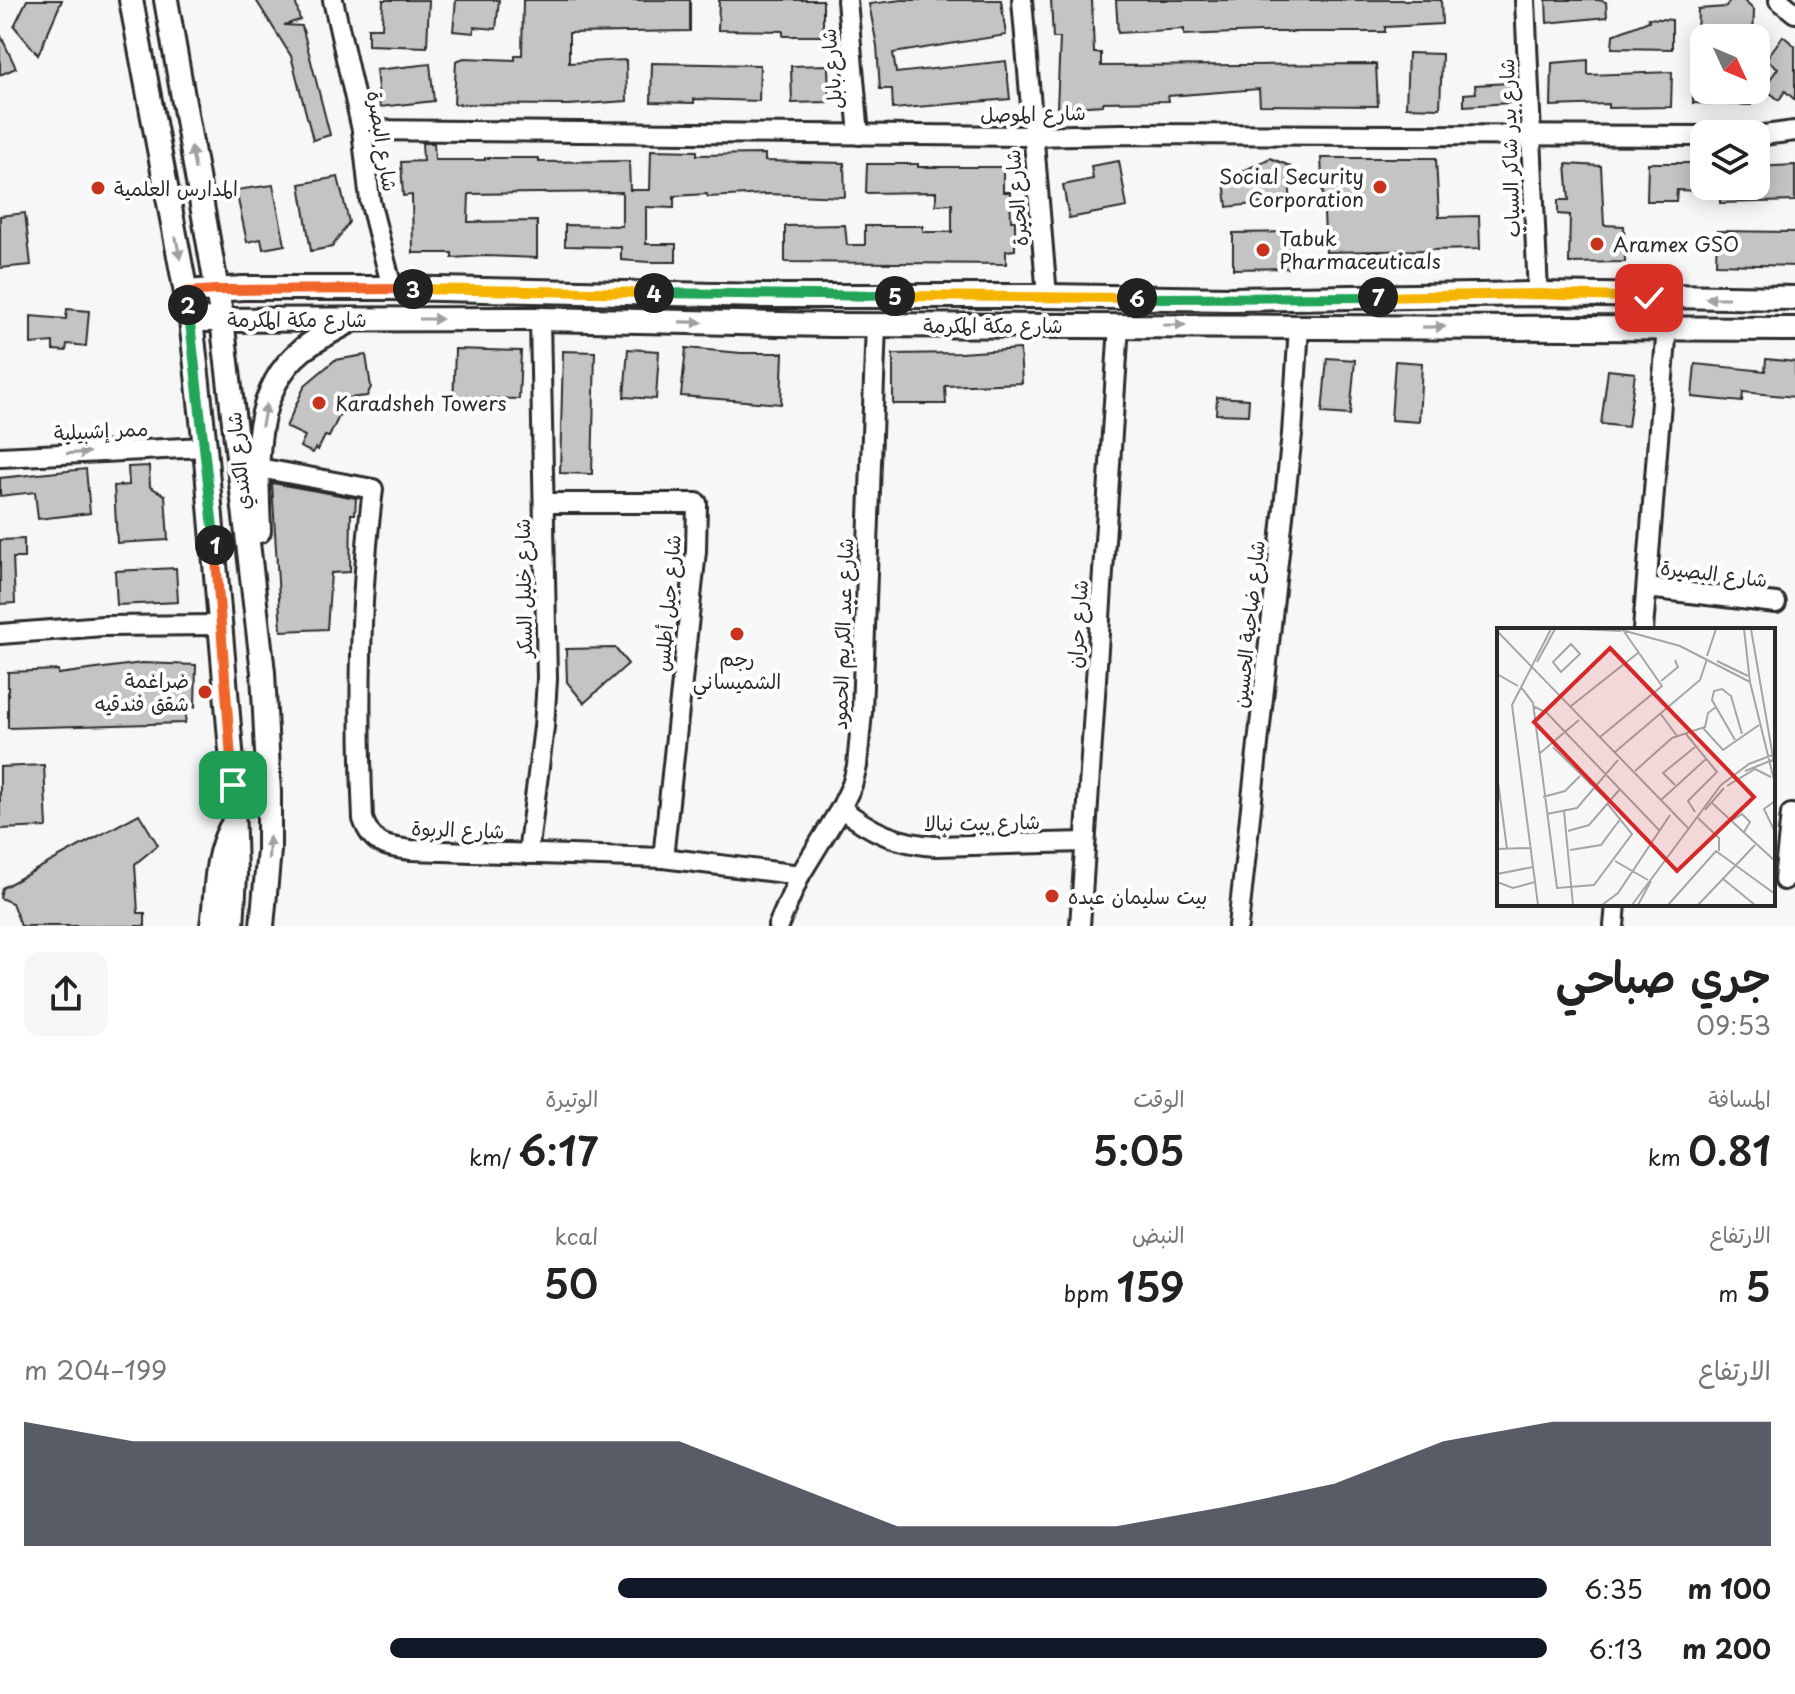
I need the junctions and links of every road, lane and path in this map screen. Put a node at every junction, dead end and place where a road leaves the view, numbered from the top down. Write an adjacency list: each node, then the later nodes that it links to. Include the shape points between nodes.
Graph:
1 (131, 0): 18 (main road, شارع الكندي, one-way to 18)
2 (166, 0): 17 (main road, شارع الكندي, one-way to 2)
3 (333, 0): 9 (street, شارع البصرة)
4 (847, 0): 12 (street, شارع بابل)
5 (1022, 0): 13 (street, شارع الحيرة)
6 (1525, 0): 14 (street, شارع بدر شاكر السياب)
7 (1779, 0): 8 (street)
8 (1795, 13)
9 (362, 130): 12 (street, شارع الموصل); 16 (street, شارع البصرة, via 370,201)
10 (1795, 131): 11 (street)
11 (1770, 134)
12 (859, 135): 13 (street, شارع الموصل)
13 (1033, 136): 14 (street, شارع الموصل); 20 (street, شارع الحيرة)
14 (1531, 136): 15 (street, شارع الموصل); 19 (street, شارع بدر شاكر السياب)
15 (1690, 136)
16 (392, 288): 17 (main road, شارع مكة المكرمة); 20 (main road, شارع مكة المكرمة)
17 (216, 290): 18 (main road, شارع مكة المكرمة); 22 (main road, شارع الكندي)
18 (186, 292): 24 (main road, شارع الكندي)
19 (1538, 294): 20 (main road, شارع مكة المكرمة); 21 (main road, شارع مكة المكرمة, one-way to 19)
20 (1047, 296)
21 (1795, 298)
22 (222, 319): 24 (main road, شارع مكة المكرمة); 25 (main road, شارع مكة المكرمة); 37 (main road, شارع الكندي)
23 (540, 319): 25 (main road, شارع مكة المكرمة, one-way to 23); 26 (main road, شارع مكة المكرمة, one-way to 26); 34 (street, شارع خليل السكر)
24 (191, 320): 31 (main road, شارع الكندي)
25 (353, 320): 33 (main road, one-way to 25, via 262,419 280,374 301,351)
26 (876, 324): 27 (main road, شارع مكة المكرمة); 41 (street, شارع عبد الكريم الحمود, via 862,712 857,766)
27 (1119, 325): 29 (main road, شارع مكة المكرمة, one-way to 29); 44 (street, شارع حران)
28 (1667, 326): 29 (main road, شارع مكة المكرمة, one-way to 28); 30 (main road, شارع مكة المكرمة); 35 (street)
29 (1299, 327): 56 (street, شارع ضاحية الحسين)
30 (1795, 329)
31 (205, 447): 32 (street, ممر إشبيلية, one-way to 31); 38 (main road, شارع الكندي)
32 (0, 457)
33 (259, 468): 37 (main road); 46 (street, شارع الربوة, via 373,489 359,720 368,833 392,848)
34 (544, 503): 46 (street, شارع خليل السكر, via 547,679); 47 (street, شارع جبل أطلس, via 697,503)
35 (1647, 588): 36 (street, شارع البصيرة); 39 (street)
36 (1776, 603)
37 (255, 604): 53 (main road, شارع الكندي, one-way to 37, via 269,792)
38 (220, 625): 40 (street); 43 (main road, شارع الكندي)
39 (1643, 628)
40 (0, 634)
41 (841, 808): 44 (street, شارع بيت نبالا, via 877,833 912,845); 48 (street, شارع عبد الكريم الحمود)
42 (1791, 814): 45 (street)
43 (234, 821): 51 (main road, via 221,846); 52 (main road, شارع الكندي)
44 (1085, 842): 55 (street, شارع حران)
45 (1780, 848): 49 (street)
46 (528, 854): 47 (street, شارع الربوة)
47 (663, 858): 48 (street, شارع الربوة)
48 (800, 875): 54 (street, شارع عبد الكريم الحمود)
49 (1784, 880)
50 (1616, 906): 57 (street)
51 (212, 926)
52 (232, 926)
53 (262, 926)
54 (778, 926)
55 (1080, 926)
56 (1238, 926)
57 (1614, 926)

